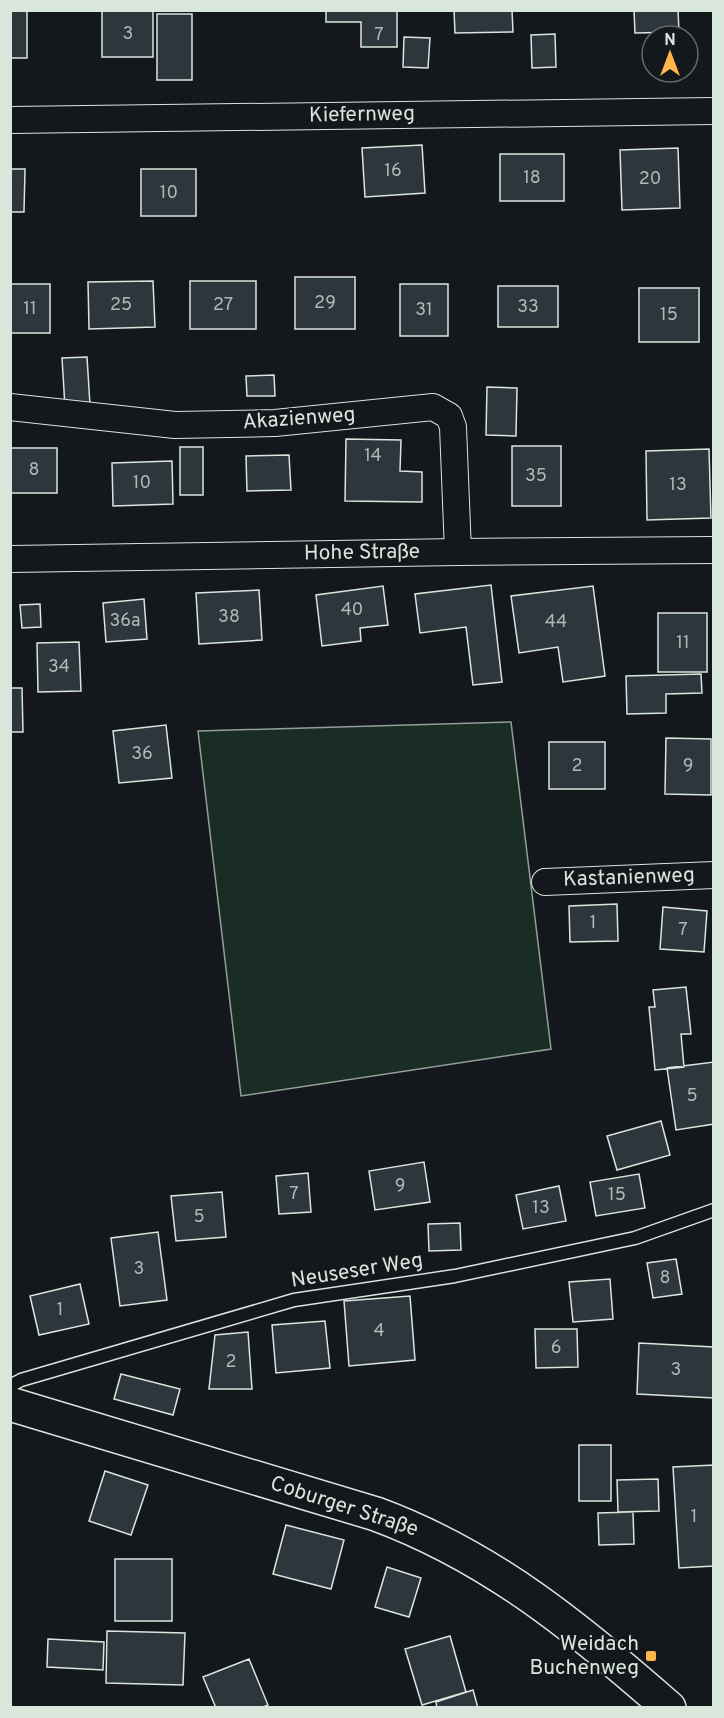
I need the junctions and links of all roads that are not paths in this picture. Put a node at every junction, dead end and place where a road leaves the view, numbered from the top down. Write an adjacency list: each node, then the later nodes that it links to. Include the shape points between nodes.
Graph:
1 (714, 111): 2 (street, Kiefernweg)
2 (10, 120)
3 (10, 406): 5 (street, Akazienweg, via 175,425 275,423 433,407 449,416 453,427)
4 (714, 549): 5 (street, Hohe Straße)
5 (458, 552): 6 (street, Hohe Straße)
6 (10, 559)
7 (714, 874): 8 (street, Kastanienweg)
8 (545, 882)
9 (714, 1210): 10 (lane, Neuseser Weg, via 635,1238 455,1276 294,1300 32,1376)
10 (10, 1386)
11 (10, 1404): 12 (main road, Coburger Straße, via 412,1527 463,1552 559,1616)
12 (669, 1707)

